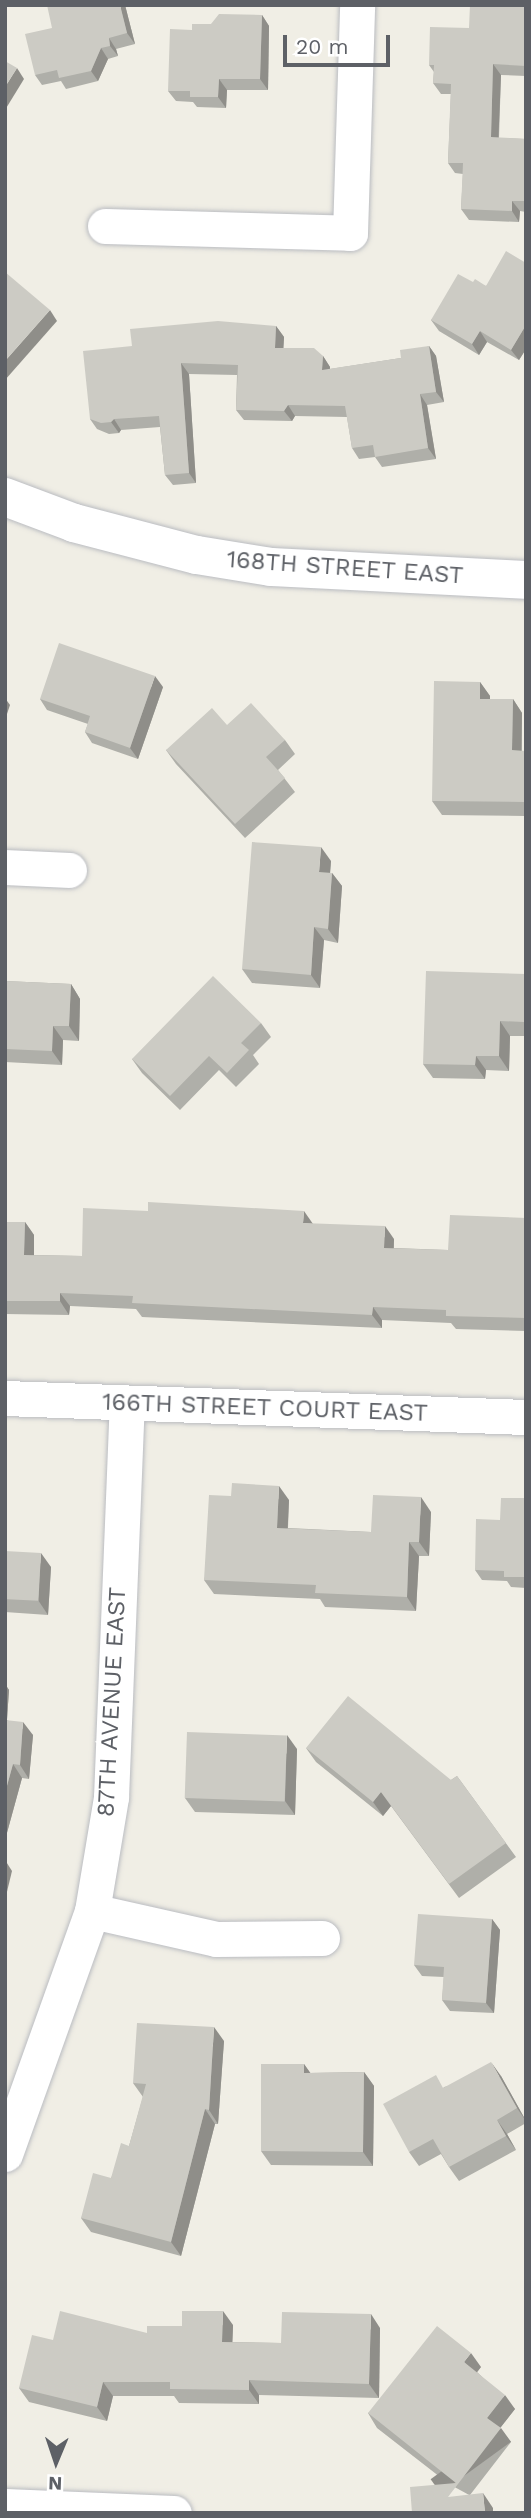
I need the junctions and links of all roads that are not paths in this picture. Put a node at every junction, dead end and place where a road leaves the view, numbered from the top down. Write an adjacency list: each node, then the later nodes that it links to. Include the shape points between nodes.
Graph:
1 (357, 5): 2 (street, via 350,233)
2 (105, 226)
3 (5, 497): 4 (street, 168TH STREET EAST, via 74,523 197,555 258,565)
4 (526, 580)
5 (5, 867): 6 (street)
6 (69, 870)
7 (5, 1398): 8 (street, 166TH STREET COURT EAST)
8 (127, 1403): 9 (street, 166TH STREET COURT EAST); 10 (street, 87TH AVENUE EAST, via 111,1797)
9 (526, 1417)
10 (92, 1911): 11 (street, via 216,1939); 12 (street, 87TH AVENUE EAST)
11 (322, 1938)
12 (5, 2154)
13 (5, 2506): 14 (street)
14 (174, 2513)

